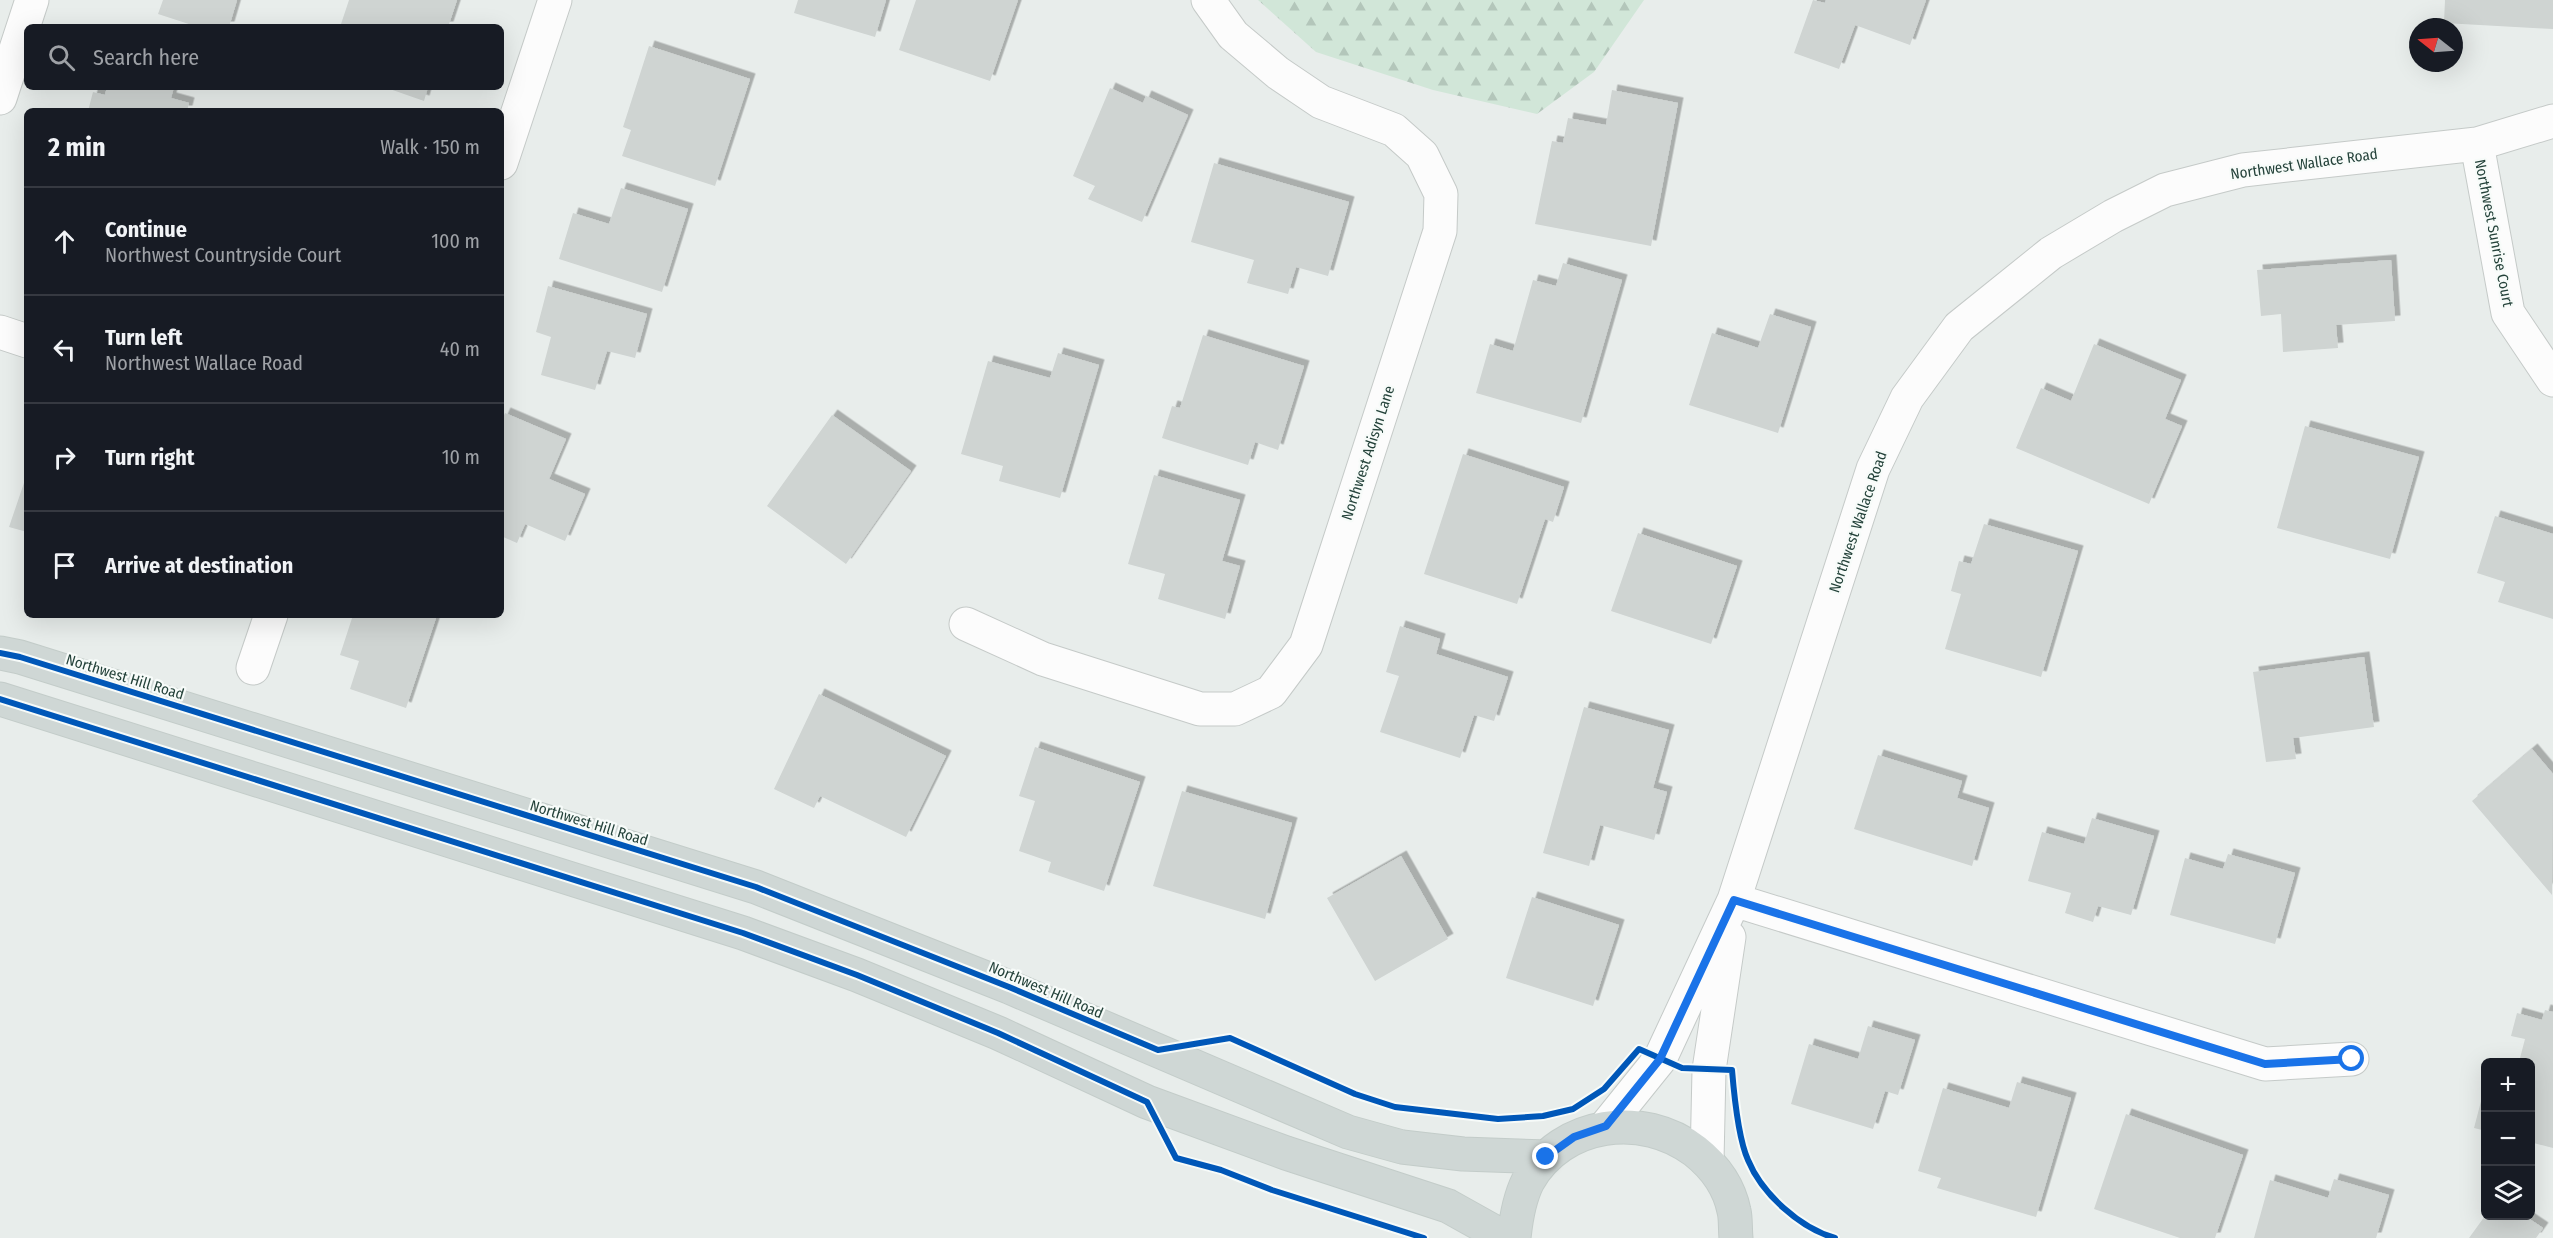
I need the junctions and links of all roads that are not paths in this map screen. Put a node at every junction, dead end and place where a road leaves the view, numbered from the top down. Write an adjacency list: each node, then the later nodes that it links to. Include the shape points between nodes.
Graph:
1 (32, 0): 5 (street)
2 (555, 0): 9 (street)
3 (1208, 0): 14 (street, Northwest Adisyn Lane, via 1233,35 1278,73 1321,102 1394,130 1422,155 1441,194 1440,231 1305,645 1271,692 1235,709 1200,709 1043,659)
4 (24, 24): 6 (street)
5 (24, 24)
6 (0, 98)
7 (2553, 122): 8 (street, Northwest Wallace Road)
8 (2477, 144): 12 (street, Northwest Sunrise Court, via 2508,313); 18 (street, Northwest Wallace Road, via 2243,170 2165,190 2051,253 1959,327 1907,398 1873,470)
9 (504, 154)
10 (0, 332): 11 (street)
11 (24, 340)
12 (2553, 380)
13 (270, 618): 16 (street)
14 (966, 624)
15 (0, 653): 21 (main road, Northwest Hill Road, via 756,887 998,983 1348,1131 1412,1148)
16 (253, 668)
17 (0, 699): 24 (main road, via 743,933 998,1033 1147,1102 1286,1154 1448,1206 1491,1230)
18 (1734, 900): 19 (street, via 2265,1064); 20 (street, Northwest Wallace Road, via 1660,1059); 22 (street, Northwest Wallace Road, via 1709,1070)
19 (2352, 1059)
20 (1606, 1126): 21 (main road, via 1574,1137); 22 (main road, via 1643,1126 1670,1135)
21 (1546, 1157): 25 (main road, via 1529,1180 1517,1208)
22 (1707, 1161): 23 (main road, via 1724,1184)
23 (1735, 1225): 26 (main road)
24 (1497, 1238)
25 (1514, 1238)
26 (1760, 1238)

